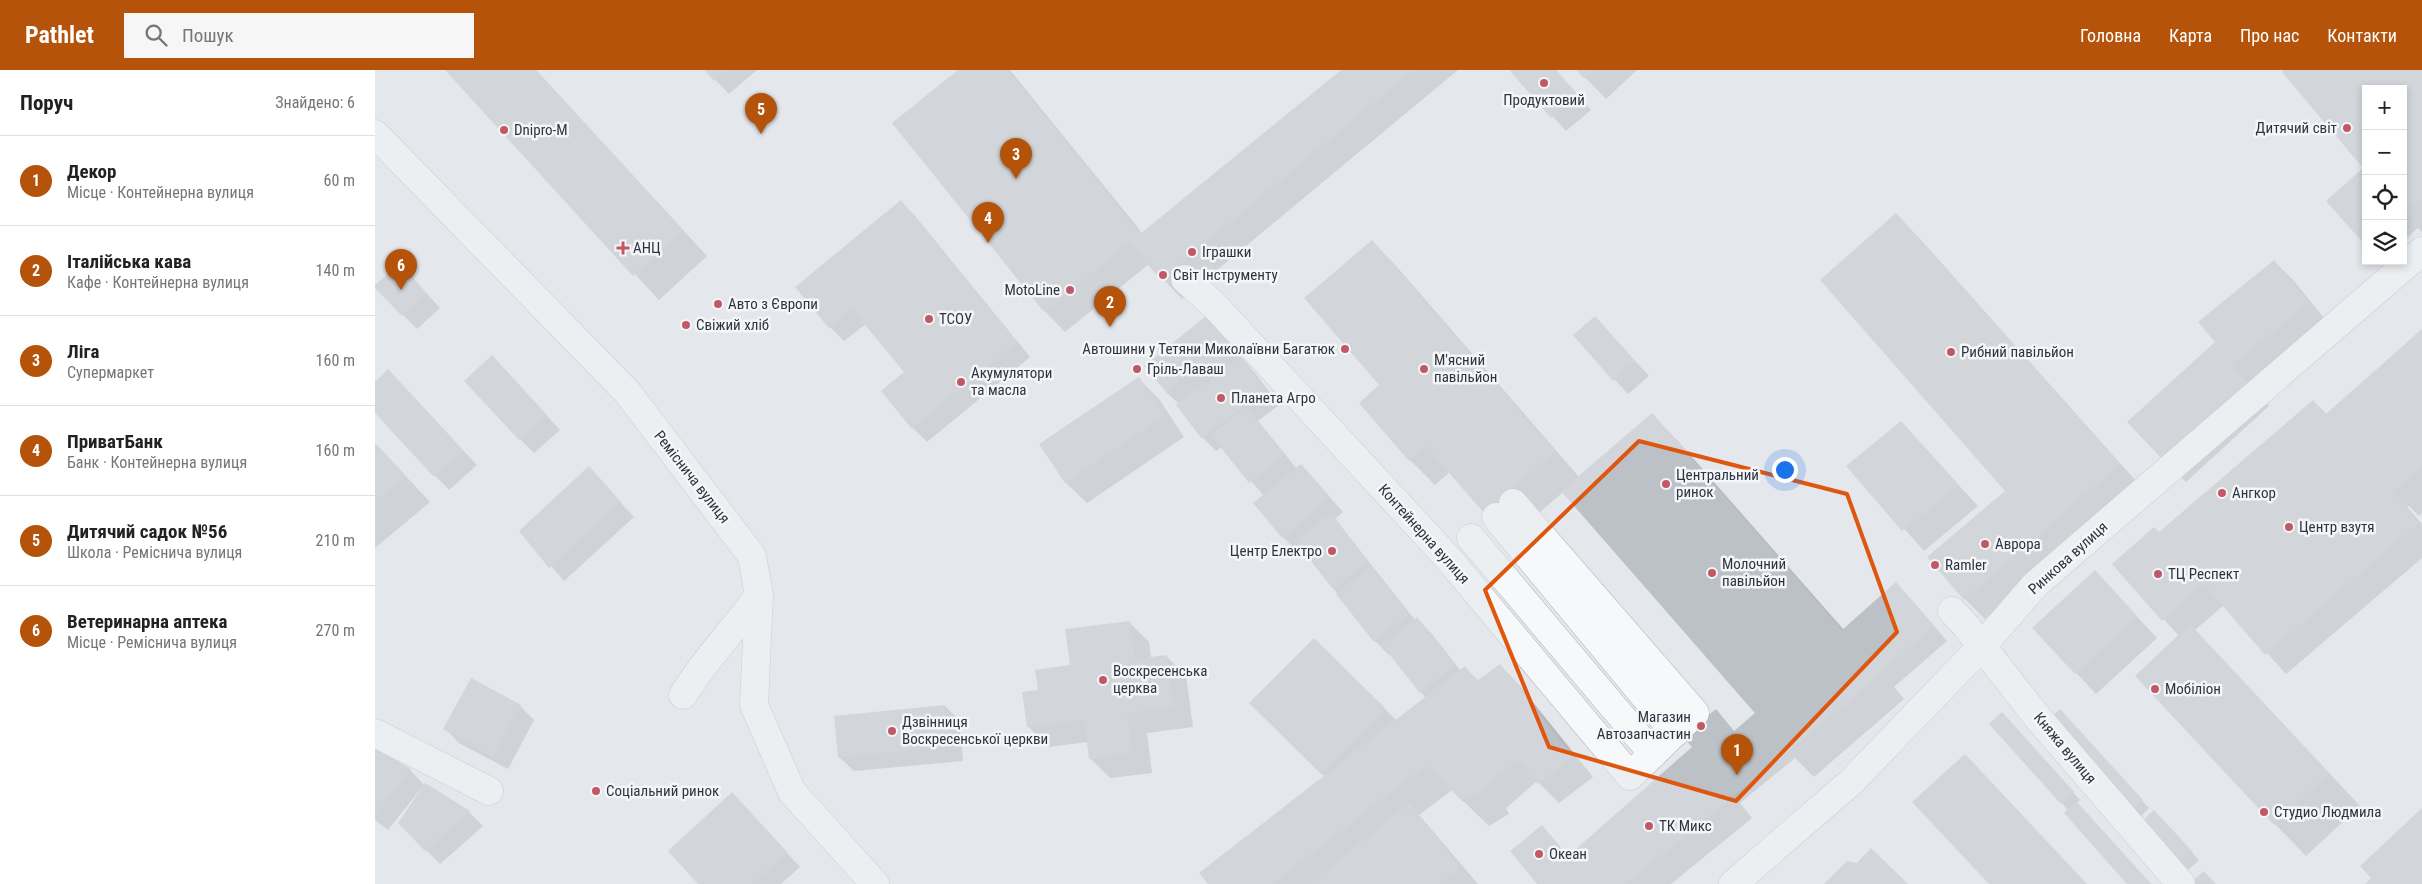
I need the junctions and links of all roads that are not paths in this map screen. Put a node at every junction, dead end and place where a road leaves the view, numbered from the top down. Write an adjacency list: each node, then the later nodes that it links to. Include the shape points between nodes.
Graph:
1 (375, 134): 6 (street, Реміснича вулиця, via 627,392 752,556)
2 (2422, 251): 8 (street, Ринкова вулиця, via 2035,585)
3 (1185, 279): 11 (street, Контейнерна вулиця, via 1213,305 1447,557 1630,776)
4 (1505, 510): 11 (street, Контейнерна вулиця, via 1695,713)
5 (1471, 538): 11 (street, Контейнерна вулиця)
6 (759, 595): 9 (street, via 698,670); 13 (street, Реміснича вулиця, via 754,706 792,792)
7 (1951, 610): 8 (street, Княжа вулиця)
8 (1981, 646): 14 (street, Ринкова вулиця, via 1851,782); 15 (street, Княжа вулиця, via 2038,718)
9 (683, 695)
10 (375, 732): 12 (street)
11 (1653, 754)
12 (489, 791)
13 (875, 884)
14 (1733, 884)
15 (2181, 884)

